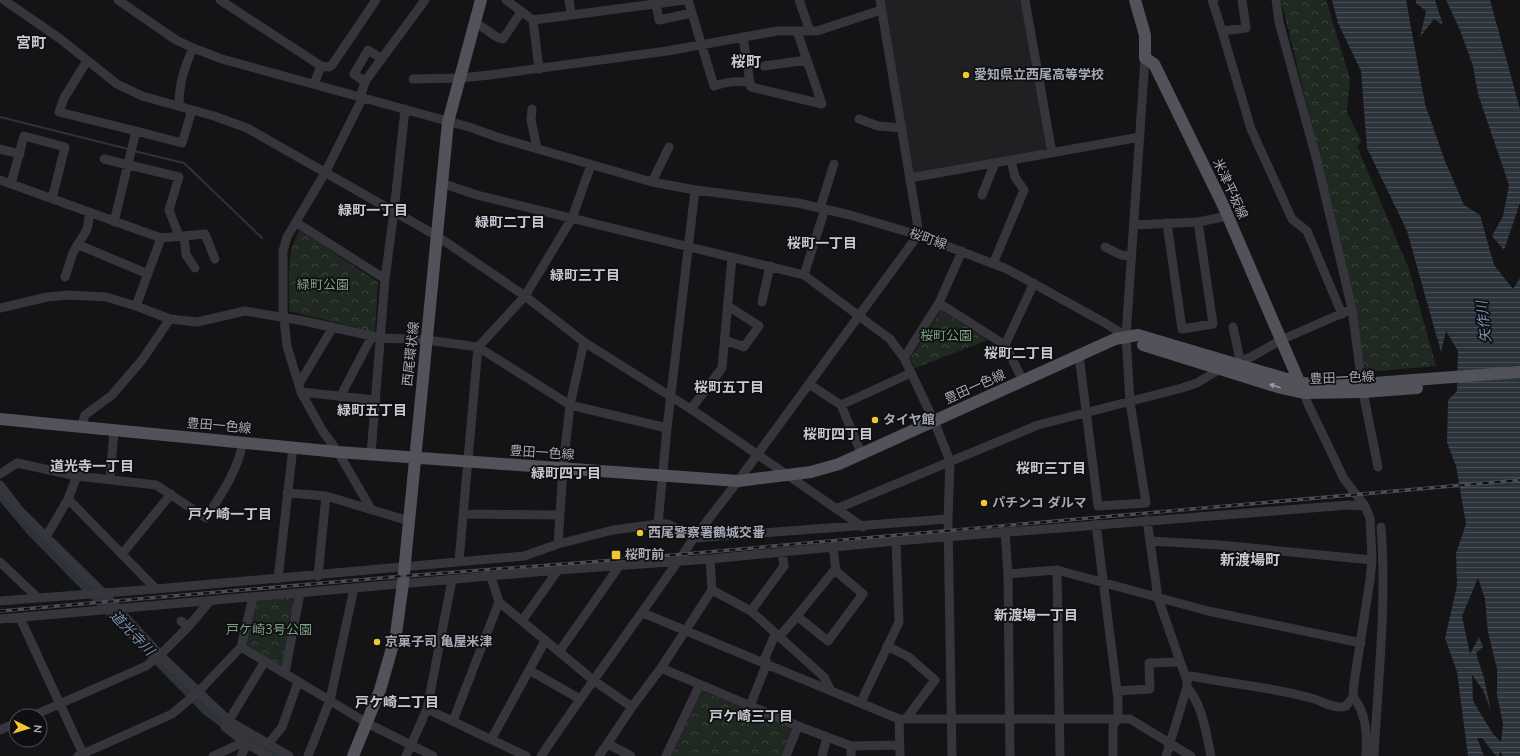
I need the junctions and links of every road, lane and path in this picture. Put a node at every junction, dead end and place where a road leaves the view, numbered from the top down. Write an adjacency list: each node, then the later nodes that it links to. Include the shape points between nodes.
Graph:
1 (4, 0): 33 (street)
2 (118, 0): 29 (street, via 145,20)
3 (220, 0): 34 (street)
4 (376, 0): 34 (street, via 332,65)
5 (425, 0): 31 (street)
6 (481, 0): 23 (main road, 西尾環状線)
7 (569, 0): 21 (street)
8 (687, 0): 17 (street); 20 (street)
9 (799, 0): 25 (street)
10 (880, 0): 18 (street)
11 (1025, 0): 55 (street)
12 (1135, 0): 30 (main road, via 1145,35)
13 (1213, 0): 26 (street)
14 (1242, 0): 26 (street, via 1246,28)
15 (1276, 0): 107 (street, via 1279,22 1317,161)
16 (508, 1): 19 (street)
17 (656, 4): 20 (street, via 659,20); 21 (street)
18 (882, 10): 25 (street, via 829,28); 49 (street)
19 (522, 12): 22 (street); 23 (street, via 503,39 483,26)
20 (692, 13): 28 (street)
21 (571, 14): 22 (street)
22 (533, 20): 36 (street)
23 (474, 24): 37 (main road, 西尾環状線)
24 (797, 31): 25 (street); 27 (street); 32 (street)
25 (810, 31)
26 (1222, 31): 108 (street, via 1251,129 1292,219 1307,231)
27 (742, 36): 28 (street); 40 (street)
28 (701, 45): 36 (street); 40 (street, via 714,86 735,81)
29 (193, 48): 41 (street); 43 (street, via 182,73)
30 (1145, 58): 51 (street); 75 (main road, 米津平坂線, via 1154,64)
31 (382, 59): 39 (street); 39 (street, via 368,50 354,74)
32 (807, 60): 35 (street); 40 (street, via 822,104 768,92 751,87)
33 (87, 61): 43 (street, via 117,84 142,96); 50 (street, via 64,98 59,112)
34 (320, 66): 41 (street)
35 (764, 66)
36 (539, 69): 37 (street)
37 (460, 78): 38 (street); 48 (main road, 西尾環状線)
38 (413, 79)
39 (365, 82): 42 (street)
40 (750, 83)
41 (314, 84): 42 (street)
42 (361, 97): 44 (street); 63 (street)
43 (179, 106): 46 (street)
44 (404, 109): 48 (street); 73 (street)
45 (532, 109): 53 (street, via 531,120)
46 (192, 110): 50 (street, via 182,143); 63 (street, via 247,128)
47 (859, 119): 49 (street, via 878,126)
48 (448, 122): 53 (street); 67 (main road, 西尾環状線)
49 (902, 128): 64 (street)
50 (136, 132): 59 (street)
51 (1140, 138): 55 (street); 81 (street)
52 (669, 147): 66 (street)
53 (536, 148): 62 (street)
54 (0, 149): 56 (street)
55 (1052, 153): 58 (street)
56 (20, 154): 68 (street); 71 (street, via 24,136 65,147)
57 (104, 159): 59 (street)
58 (1011, 160): 60 (street); 93 (street, via 1015,177 1024,190)
59 (128, 163): 77 (street); 83 (street, via 179,177 169,210)
60 (995, 163): 64 (street); 70 (street)
61 (834, 164): 72 (street)
62 (591, 165): 66 (street); 76 (street)
63 (325, 174): 73 (street); 79 (street)
64 (910, 178): 82 (street)
65 (0, 180): 68 (street)
66 (652, 182): 69 (street)
67 (441, 183): 76 (street); 84 (main road, 西尾環状線)
68 (11, 184): 71 (street)
69 (695, 190): 72 (street, 桜町線); 87 (street)
70 (982, 195)
71 (52, 199): 74 (street)
72 (822, 208): 82 (street, 桜町線); 97 (street)
73 (394, 211): 84 (street); 99 (street)
74 (89, 213): 77 (street); 86 (street, via 88,227)
75 (1228, 216): 78 (street); 118 (main road, 米津平坂線)
76 (572, 218): 87 (street); 101 (street)
77 (114, 222): 85 (street)
78 (1198, 222): 80 (street); 80 (street, via 1213,324 1182,329)
79 (297, 223): 99 (street); 110 (street, via 283,251)
80 (1166, 223): 81 (street)
81 (1134, 225): 90 (street)
82 (918, 235): 89 (street, 桜町線); 109 (street)
83 (181, 236): 85 (street); 92 (street, via 205,234); 95 (street, via 186,255)
84 (437, 236): 101 (street); 116 (main road, 西尾環状線)
85 (161, 238): 96 (street)
86 (79, 245): 96 (street); 98 (street, via 74,251)
87 (689, 247): 91 (street); 135 (street)
88 (1104, 247): 90 (street, via 1121,255)
89 (962, 251): 93 (street, 桜町線); 103 (street)
90 (1131, 256): 114 (street)
91 (732, 257): 94 (street); 105 (street)
92 (215, 259)
93 (993, 264): 100 (street, 桜町線)
94 (770, 266): 97 (street); 102 (street)
95 (195, 268)
96 (148, 274): 104 (street)
97 (804, 275): 109 (street)
98 (65, 277)
99 (385, 279): 115 (street)
100 (1034, 284): 114 (street, 桜町線); 120 (street)
101 (525, 296): 119 (street); 121 (street)
102 (762, 302)
103 (939, 303): 120 (street); 123 (street)
104 (136, 306): 106 (street, via 106,297 69,294); 111 (street)
105 (728, 306): 117 (street); 117 (street, via 759,326 744,347)
106 (0, 308)
107 (1352, 309): 108 (street); 133 (street)
108 (1342, 314): 118 (street)
109 (858, 316): 123 (street, via 890,339); 130 (street)
110 (283, 317): 111 (street, via 245,311 197,322); 113 (street); 131 (street, via 287,346)
111 (170, 319): 144 (street, via 142,360 112,395 85,415)
112 (1233, 327): 124 (street)
113 (333, 328): 115 (street); 131 (street)
114 (1126, 336): 122 (main road, 豊田一色線); 124 (main road, 豊田一色線, via 1138,335); 125 (main road, 豊田一色線, via 1134,342); 137 (street)
115 (376, 337): 116 (street); 134 (street); 136 (street)
116 (426, 340): 121 (street); 153 (main road, 西尾環状線)
117 (725, 340): 140 (street, via 722,368)
118 (1281, 340): 124 (street, via 1251,357); 132 (main road, 米津平坂線)
119 (584, 342): 135 (street); 138 (street)
120 (1005, 345): 129 (street)
121 (478, 347): 138 (street); 155 (street)
122 (1079, 355): 129 (main road, 豊田一色線); 141 (street)
123 (904, 358): 127 (street)
124 (1236, 362): 125 (street); 132 (main road, 豊田一色線)
125 (1220, 369): 132 (main road, 豊田一色線, one-way to 125); 137 (street, via 1198,383)
126 (1520, 372): 133 (main road, 豊田一色線)
127 (912, 373): 139 (street); 143 (street)
128 (1520, 380): 133 (main road, 豊田一色線)
129 (1023, 381): 143 (main road, 豊田一色線)
130 (809, 384): 139 (street); 151 (street)
131 (300, 388): 134 (street); 149 (street, via 322,430)
132 (1302, 388): 133 (main road, 豊田一色線); 169 (street, via 1344,480)
133 (1366, 388): 156 (street)
134 (340, 396): 136 (street)
135 (671, 397): 140 (street); 145 (street)
136 (376, 400): 150 (street)
137 (1130, 402): 141 (street); 141 (street, via 1146,503 1098,506)
138 (570, 405): 145 (street); 157 (street)
139 (841, 405): 152 (street)
140 (691, 409): 151 (street)
141 (1087, 412): 154 (street, via 1038,425)
142 (0, 419): 144 (main road, 豊田一色線)
143 (934, 421): 152 (main road, 豊田一色線); 154 (street)
144 (81, 427): 146 (main road, 豊田一色線)
145 (667, 428): 161 (street)
146 (114, 430): 147 (main road, 豊田一色線); 162 (street)
147 (243, 442): 148 (main road, 豊田一色線); 166 (street, via 242,451 225,489 206,518)
148 (293, 447): 149 (main road, 豊田一色線); 165 (street)
149 (338, 452): 150 (main road, 豊田一色線); 170 (street)
150 (371, 454): 153 (main road, 豊田一色線)
151 (758, 454): 159 (street); 163 (street)
152 (862, 455): 159 (main road, 豊田一色線, via 811,472)
153 (416, 458): 155 (main road, 豊田一色線); 176 (main road, 西尾環状線)
154 (950, 461): 171 (street); 174 (street)
155 (468, 462): 157 (main road, 豊田一色線); 172 (street)
156 (1378, 467)
157 (563, 468): 161 (main road, 豊田一色線); 173 (street)
158 (0, 474): 160 (street, via 17,463)
159 (790, 475): 163 (main road, 豊田一色線); 171 (street)
160 (77, 476): 162 (street); 168 (street)
161 (664, 476): 163 (main road, 豊田一色線); 177 (street)
162 (110, 480): 166 (street, via 156,484)
163 (738, 481): 184 (street)
164 (0, 485): 183 (street, via 19,510)
165 (286, 492): 167 (street); 204 (street)
166 (171, 494): 190 (street)
167 (326, 496): 170 (street); 202 (street)
168 (68, 499): 183 (street); 190 (street)
169 (1364, 506): 175 (street); 192 (street, via 1370,518)
170 (372, 509): 176 (street)
171 (836, 509): 180 (street)
172 (464, 514): 173 (street); 193 (street)
173 (559, 515): 187 (street)
174 (948, 520): 180 (street); 182 (street)
175 (1147, 520): 178 (street); 186 (street)
176 (409, 521): 196 (main road, 西尾環状線)
177 (658, 524): 184 (street, via 668,524); 187 (street, via 613,530)
178 (1096, 524): 181 (street); 207 (street)
179 (1381, 526): 300 (street, via 1384,598)
180 (863, 527): 184 (street)
181 (1005, 532): 182 (street); 201 (street)
182 (949, 536): 185 (street); 260 (street)
183 (46, 537): 212 (street)
184 (694, 538): 194 (street)
185 (896, 541): 188 (street); 230 (street, via 899,622)
186 (1150, 541): 192 (street); 215 (street)
187 (558, 544): 193 (street, via 524,556)
188 (834, 547): 189 (street); 198 (street)
189 (782, 552): 191 (street); 220 (street, via 784,566)
190 (122, 554): 209 (street)
191 (710, 559): 194 (street); 210 (street)
192 (1372, 560): 229 (street)
193 (459, 561): 196 (street)
194 (678, 561): 197 (street); 221 (street)
195 (0, 562): 213 (street)
196 (404, 566): 202 (street); 206 (main road, 西尾環状線)
197 (620, 566): 199 (street); 232 (street)
198 (836, 568): 222 (street); 222 (street, via 836,571 863,594 828,641)
199 (558, 570): 203 (street); 225 (street)
200 (1057, 570): 201 (street); 207 (street); 256 (street)
201 (1008, 574): 259 (street)
202 (318, 576): 204 (street)
203 (490, 577): 205 (street); 218 (street)
204 (278, 579): 209 (street)
205 (452, 580): 206 (street); 255 (street)
206 (403, 583): 208 (street); 263 (main road, 西尾環状線, via 396,634 380,690)
207 (1104, 583): 215 (street); 245 (street)
208 (354, 588): 211 (street); 249 (street)
209 (156, 589): 212 (street)
210 (712, 590): 220 (street); 226 (street)
211 (300, 593): 214 (street); 239 (street)
212 (102, 594): 213 (street); 219 (street)
213 (38, 598): 216 (street)
214 (253, 598): 217 (street); 231 (street)
215 (1158, 598): 229 (street, via 1261,623); 235 (street)
216 (0, 601)
217 (210, 601): 219 (street); 233 (street, via 184,624)
218 (499, 602): 225 (street); 261 (street)
219 (117, 610): 223 (street); 233 (street)
220 (751, 611): 227 (street)
221 (643, 613): 226 (street); 240 (street)
222 (798, 616): 227 (street)
223 (20, 618): 224 (street); 251 (street)
224 (0, 619)
225 (522, 621): 228 (street)
226 (687, 630): 236 (street); 237 (street)
227 (780, 636): 236 (street, via 774,638 765,658); 244 (street, via 824,677)
228 (545, 641): 232 (street); 238 (street)
229 (1361, 643): 247 (street)
230 (887, 646): 250 (street); 258 (street, via 909,657 935,680)
231 (241, 647): 234 (street); 246 (street)
232 (559, 652): 240 (street)
233 (160, 655): 246 (street); 251 (street, via 146,666)
234 (264, 661): 239 (street); 262 (street)
235 (1180, 662): 242 (street); 245 (street, via 1149,663 1150,689)
236 (767, 663): 244 (street); 252 (street)
237 (661, 668): 243 (street); 253 (street)
238 (529, 670): 248 (street); 266 (street)
239 (285, 673): 241 (street)
240 (593, 680): 248 (street); 253 (street)
241 (298, 682): 249 (street); 268 (street, via 282,727)
242 (1187, 684): 247 (street, via 1191,676 1311,698 1338,707 1346,706); 270 (street); 298 (street, via 1202,715)
243 (699, 686): 252 (street); 287 (street)
244 (830, 690): 250 (street)
245 (1117, 691): 257 (street)
246 (198, 692): 262 (street); 274 (street, via 172,714)
247 (1354, 697): 299 (street, via 1361,709 1366,730)
248 (580, 699): 284 (street)
249 (330, 700): 263 (street); 279 (street)
250 (861, 702): 258 (street)
251 (60, 704): 254 (street); 274 (street)
252 (750, 706): 264 (street)
253 (632, 707): 269 (street)
254 (48, 709)
255 (427, 709): 261 (street); 271 (street)
256 (1060, 718): 257 (street); 259 (street); 294 (street)
257 (1118, 718): 270 (street, via 1130,719); 295 (street, via 1113,726)
258 (902, 719): 260 (street); 272 (street)
259 (1010, 719): 260 (street); 293 (street)
260 (951, 720): 292 (street)
261 (453, 721): 266 (street)
262 (227, 723): 267 (street); 268 (street)
263 (367, 723): 271 (street); 280 (main road, 西尾環状線)
264 (798, 726): 265 (street); 288 (street)
265 (826, 737): 273 (street); 289 (street)
266 (492, 738): 283 (street)
267 (244, 742): 275 (street); 276 (street, via 245,748); 277 (street)
268 (269, 743): 278 (street)
269 (608, 744): 285 (street); 286 (street)
270 (1170, 744): 296 (street); 297 (street)
271 (412, 745): 281 (street); 282 (street)
272 (900, 745): 273 (street); 291 (street)
273 (851, 746): 290 (street)
274 (82, 755)
275 (213, 756)
276 (241, 756)
277 (268, 756)
278 (289, 756)
279 (308, 756)
280 (353, 756)
281 (406, 756)
282 (433, 756)
283 (526, 756)
284 (541, 756)
285 (599, 756)
286 (631, 756)
287 (666, 756)
288 (786, 756)
289 (822, 756)
290 (851, 756)
291 (900, 756)
292 (952, 756)
293 (1010, 756)
294 (1060, 756)
295 (1113, 756)
296 (1166, 756)
297 (1192, 756)
298 (1211, 756)
299 (1366, 756)
300 (1374, 756)

